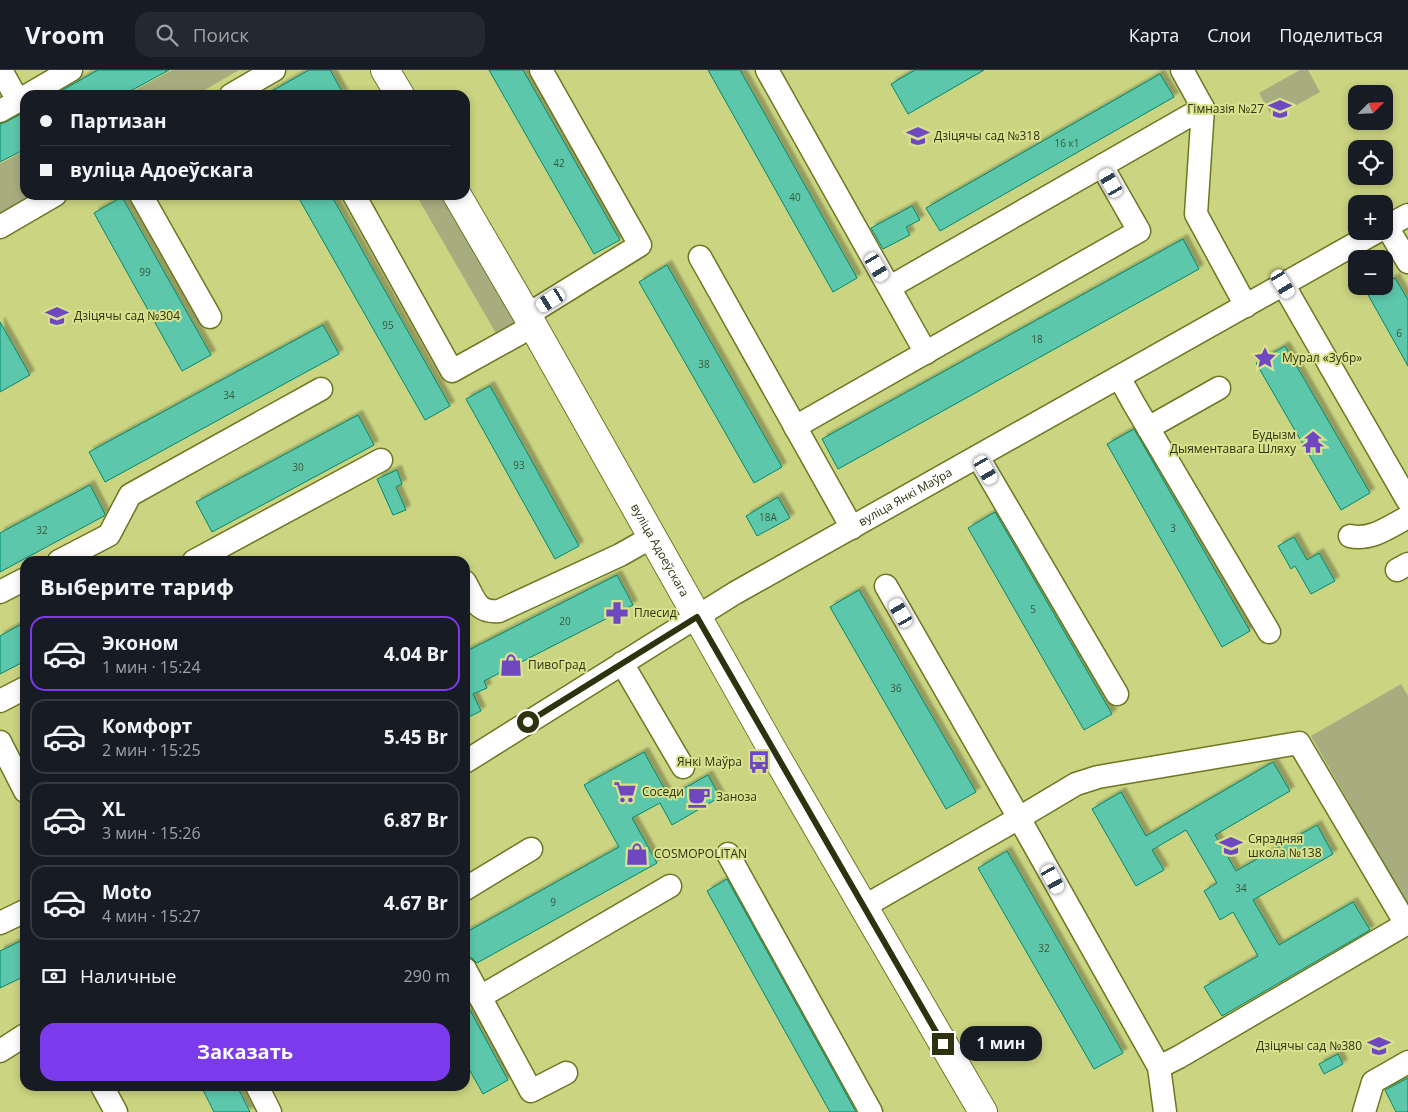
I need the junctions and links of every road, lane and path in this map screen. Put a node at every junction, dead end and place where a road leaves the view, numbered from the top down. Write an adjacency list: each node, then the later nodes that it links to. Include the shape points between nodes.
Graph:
1 (1, 70): 11 (street)
2 (71, 70): 8 (street)
3 (274, 70): 9 (street)
4 (385, 70): 10 (main road)
5 (541, 70): 29 (street, via 640,245)
6 (767, 70): 26 (street)
7 (1182, 70): 12 (street)
8 (37, 90)
9 (240, 90)
10 (397, 90)
11 (18, 101)
12 (1203, 108): 13 (street); 27 (street, via 1196,214)
13 (1102, 166): 26 (street); 30 (street, via 1139,231)
14 (45, 200): 19 (street)
15 (144, 200): 28 (street)
16 (357, 200): 29 (street, via 452,371)
17 (460, 200): 29 (main road, вуліца Адоеўскага)
18 (1408, 214): 20 (street, вуліца Янкі Маўра)
19 (2, 222)
20 (1393, 223)
21 (1363, 240): 25 (street, вуліца Янкі Маўра)
22 (1391, 240): 24 (street)
23 (700, 257): 34 (street)
24 (1408, 262)
25 (1283, 284): 27 (street, вуліца Янкі Маўра); 38 (street)
26 (890, 287): 30 (street)
27 (1246, 306): 31 (street, вуліца Янкі Маўра)
28 (210, 317)
29 (530, 320): 41 (main road, вуліца Адоеўскага)
30 (926, 353): 34 (street)
31 (1119, 377): 35 (street); 36 (street, вуліца Янкі Маўра)
32 (1219, 388): 35 (street)
33 (321, 389): 43 (street, via 130,495 109,535)
34 (795, 427): 40 (street)
35 (1148, 428): 50 (street)
36 (978, 456): 40 (street, вуліца Янкі Маўра); 53 (street)
37 (381, 460): 44 (street)
38 (1408, 501)
39 (1408, 517): 42 (street, via 1374,536)
40 (852, 528): 49 (street, вуліца Янкі Маўра)
41 (652, 536): 47 (street, via 604,562 499,610 489,612 478,606); 49 (main road, вуліца Адоеўскага)
42 (1350, 536)
43 (69, 556)
44 (203, 556)
45 (20, 582): 48 (street)
46 (886, 586): 59 (street)
47 (470, 591)
48 (0, 592)
49 (697, 617): 51 (street, вуліца Янкі Маўра); 64 (main road, вуліца Адоеўскага)
50 (1269, 632)
51 (622, 663): 56 (street, вуліца Янкі Маўра); 57 (street)
52 (20, 691): 54 (street)
53 (1117, 694)
54 (0, 701)
55 (0, 742): 58 (street)
56 (470, 759)
57 (683, 767)
58 (20, 781)
59 (1019, 818): 64 (street); 72 (street); 72 (street, via 1076,784 1098,777 1299,743 1406,924)
60 (531, 849): 62 (street)
61 (728, 854): 78 (street)
62 (470, 886)
63 (670, 886): 68 (street)
64 (863, 906): 79 (main road, вуліца Адоеўскага)
65 (20, 913): 66 (street)
66 (0, 923)
67 (470, 978): 68 (street)
68 (480, 997): 73 (street, via 531,1091)
69 (20, 1039): 70 (street)
70 (0, 1051)
71 (1408, 1062): 81 (street, via 1373,1082)
72 (1158, 1067): 80 (street)
73 (566, 1073)
74 (105, 1091): 76 (street)
75 (260, 1091): 77 (street)
76 (116, 1112)
77 (270, 1112)
78 (872, 1112)
79 (982, 1112)
80 (1165, 1112)
81 (1364, 1112)

